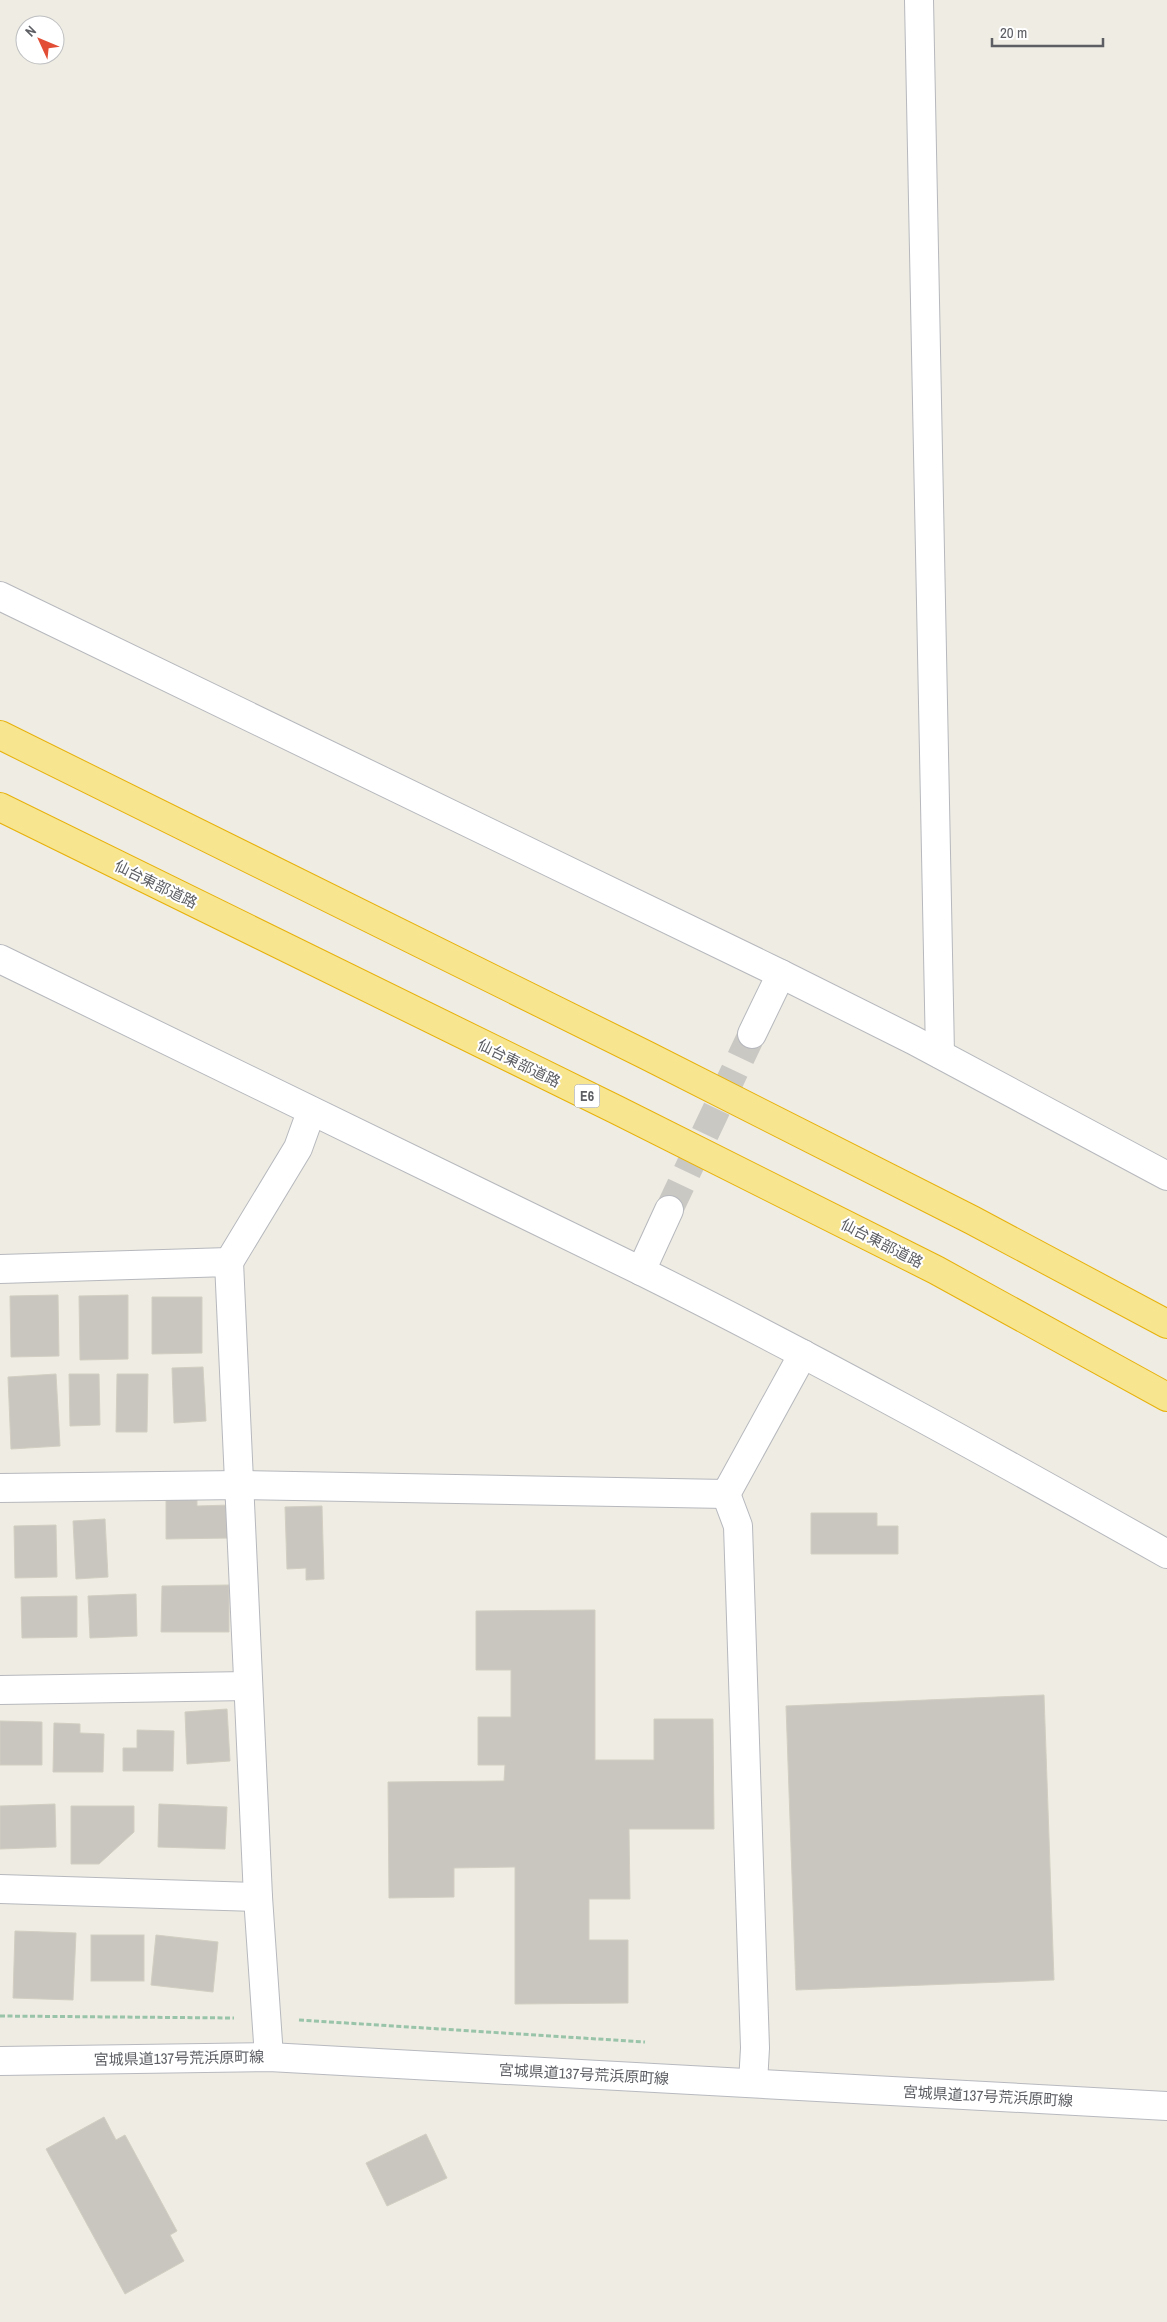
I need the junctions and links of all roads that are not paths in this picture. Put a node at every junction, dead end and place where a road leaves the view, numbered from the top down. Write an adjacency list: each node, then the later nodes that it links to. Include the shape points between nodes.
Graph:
1 (919, 0): 8 (street)
2 (0, 596): 6 (street)
3 (0, 735): 15 (highway, via 708,1086 972,1220)
4 (0, 807): 17 (highway, 仙台東部道路 / E6, via 927,1265)
5 (0, 959): 9 (street)
6 (781, 974): 7 (street); 8 (street)
7 (752, 1034)
8 (940, 1054): 10 (street)
9 (311, 1112): 12 (street, via 298,1148); 14 (street)
10 (1167, 1176)
11 (669, 1210): 14 (street)
12 (229, 1262): 13 (street); 18 (street)
13 (0, 1269)
14 (641, 1271): 16 (street)
15 (1167, 1324)
16 (803, 1354): 20 (street); 21 (street)
17 (1167, 1397)
18 (239, 1485): 19 (street); 20 (street); 22 (street)
19 (0, 1488)
20 (726, 1494): 28 (street, via 738,1526 755,2048)
21 (1167, 1554)
22 (248, 1686): 23 (street); 25 (street)
23 (0, 1690)
24 (0, 1889): 25 (street)
25 (258, 1897): 26 (street)
26 (269, 2057): 27 (street, 宮城県道137号荒浜原町線); 28 (street, 宮城県道137号荒浜原町線)
27 (0, 2061)
28 (752, 2083): 29 (street, 宮城県道137号荒浜原町線)
29 (1167, 2106)

